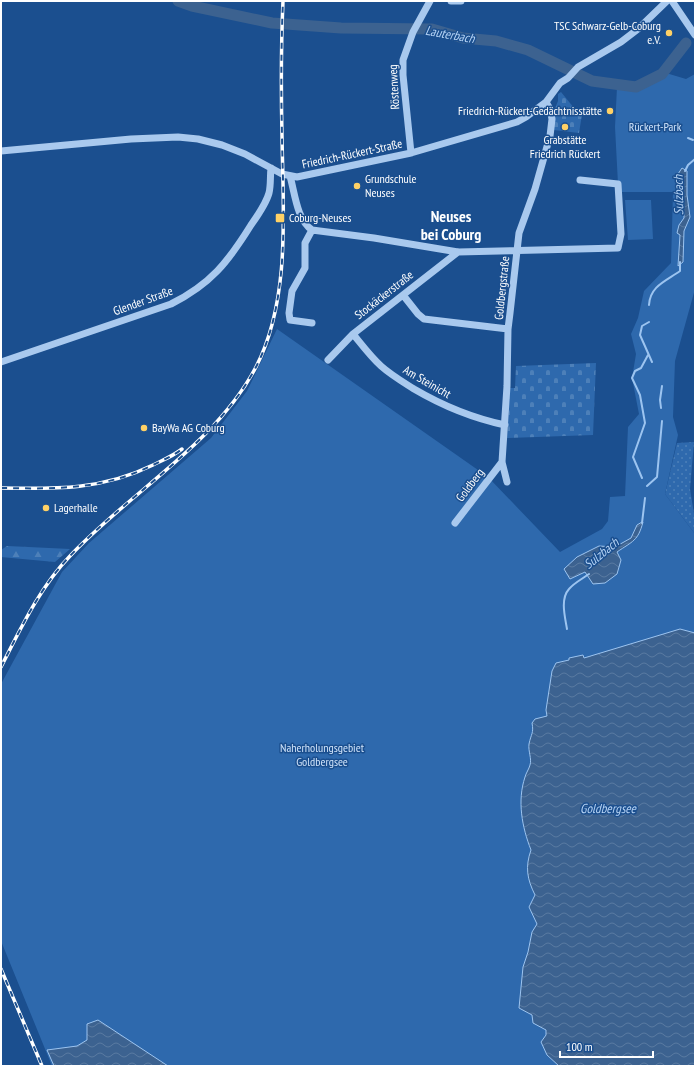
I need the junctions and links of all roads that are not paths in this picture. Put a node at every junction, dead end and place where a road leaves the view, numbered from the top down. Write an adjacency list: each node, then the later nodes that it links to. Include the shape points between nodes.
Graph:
1 (430, 1): 9 (street, Röstenweg, via 414,30 403,60)
2 (451, 1): 3 (street)
3 (461, 1)
4 (667, 1): 7 (street, Friedrich-Rückert-Straße, via 621,42 574,70)
5 (672, 1): 6 (street)
6 (694, 33)
7 (546, 102): 9 (street, Friedrich-Rückert-Straße, via 517,122); 14 (street, Goldbergstraße, via 552,119 550,136 519,233)
8 (1, 151): 10 (street, Friedrich-Rückert-Straße, via 131,138 198,139 245,154)
9 (411, 153): 11 (street, Friedrich-Rückert-Straße, via 297,177)
10 (271, 168): 11 (street, Friedrich-Rückert-Straße); 21 (street, Glender Straße, via 270,191 262,209 236,249 224,266 185,298)
11 (290, 176): 13 (street, via 300,215)
12 (580, 180): 14 (street, via 618,184 621,234 618,248)
13 (312, 230): 15 (street); 17 (street, via 305,243 305,268 292,291 289,313 290,320)
14 (517, 251): 15 (street); 18 (street, Goldbergstraße)
15 (458, 252): 16 (street, Stockäckerstraße)
16 (403, 295): 18 (street, via 424,319); 19 (street, Stockäckerstraße)
17 (312, 323)
18 (508, 329): 22 (street, Goldbergstraße)
19 (353, 334): 20 (street, Stockäckerstraße); 22 (street, Am Steinicht, via 382,367 429,398 473,417)
20 (328, 360)
21 (1, 362)
22 (505, 424): 23 (street, Goldbergstraße)
23 (502, 462): 24 (street, Goldbergstraße); 25 (street, Goldberg)
24 (507, 482)
25 (455, 523)

